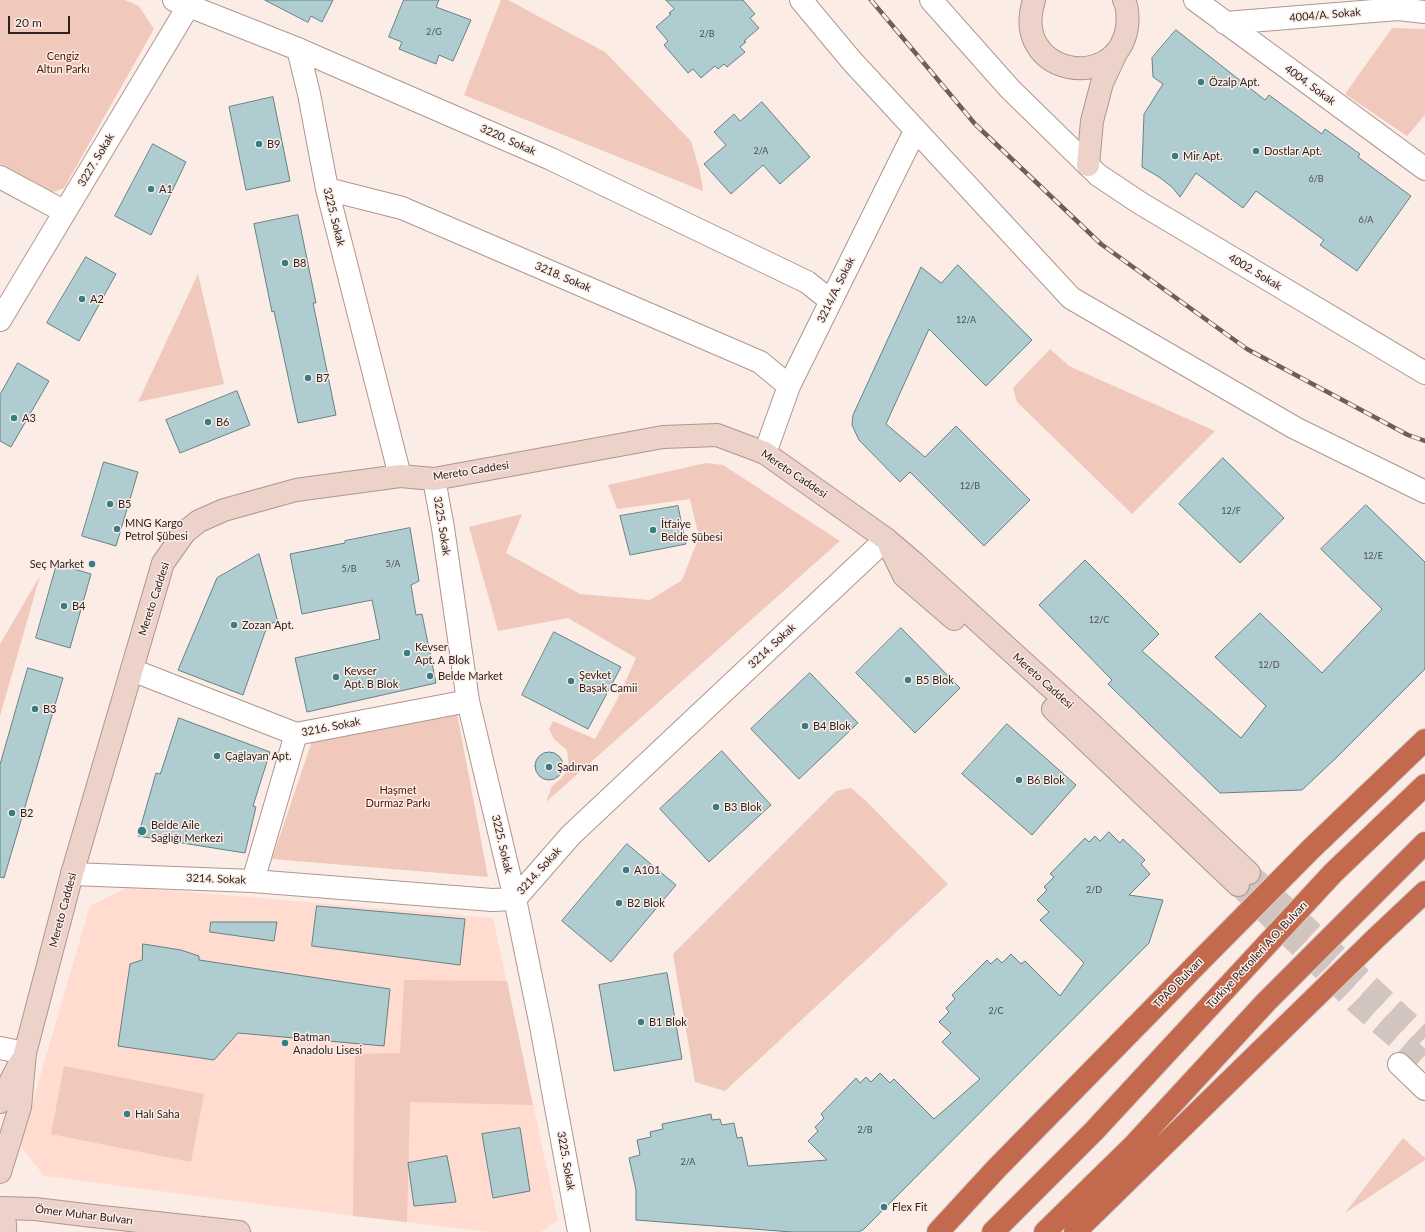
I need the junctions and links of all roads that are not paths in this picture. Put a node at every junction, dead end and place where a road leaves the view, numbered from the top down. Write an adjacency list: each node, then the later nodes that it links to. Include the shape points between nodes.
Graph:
1 (801, 0): 11 (street, via 850,60)
2 (931, 0): 12 (street, 4002. Sokak, via 1010,89)
3 (1034, 0): 10 (street, via 1030,12 1030,28 1036,44 1046,57 1060,65 1076,69 1092,67 1107,60)
4 (1195, 0): 8 (street, 4004. Sokak)
5 (185, 2): 9 (street, 3220. Sokak); 16 (street, 3227. Sokak)
6 (1129, 6): 10 (street, via 1126,34)
7 (1425, 12): 8 (street, 4004/A. Sokak, via 1398,9)
8 (1225, 23): 13 (street, 4004. Sokak)
9 (298, 49): 15 (street, 3225. Sokak, via 310,94); 17 (street, 3220. Sokak, via 558,162 807,282)
10 (1119, 49): 12 (street, via 1102,83 1092,121)
11 (915, 131): 17 (street, 3214/A. Sokak); 24 (street, via 1071,298 1295,428)
12 (1088, 165): 19 (street, 4002. Sokak, via 1098,176 1140,203)
13 (1425, 169)
14 (0, 177): 16 (street)
15 (327, 189): 20 (street, 3218. Sokak, via 402,208 760,362); 22 (street, 3225. Sokak)
16 (64, 212): 18 (street, 3227. Sokak)
17 (831, 301): 20 (street, 3214/A. Sokak)
18 (0, 320)
19 (1425, 373)
20 (789, 386): 21 (street, 3214/A. Sokak)
21 (765, 453): 23 (street, Mereto Caddesi, via 718,435 663,438); 25 (street, Mereto Caddesi)
22 (400, 476): 23 (street, Mereto Caddesi); 26 (street, Mereto Caddesi, via 296,490 224,510 200,521 185,532 163,563)
23 (434, 478): 27 (street, 3225. Sokak)
24 (1425, 492)
25 (886, 539): 33 (street, Mereto Caddesi, via 1089,722); 36 (street, 3214. Sokak, via 571,835)
26 (132, 670): 28 (street, 3216. Sokak); 32 (street, Mereto Caddesi)
27 (468, 701): 28 (street, 3216. Sokak); 36 (street, 3225. Sokak)
28 (296, 734): 34 (street)
29 (1425, 740): 48 (highway, TPAO Bulvarı, via 1198,962)
30 (1425, 785): 49 (highway, Türkiye Petrolleri A.O. Bulvarı, via 1333,873 1094,1131)
31 (1425, 843): 50 (highway, via 1266,1002 1135,1144)
32 (72, 874): 34 (street, 3214. Sokak); 38 (street, Mereto Caddesi)
33 (1243, 879)
34 (253, 881): 36 (street, 3214. Sokak, via 492,900)
35 (1425, 892): 44 (highway)
36 (515, 899): 47 (street, 3225. Sokak)
37 (0, 1048): 38 (street)
38 (25, 1053): 41 (street); 42 (street, Mereto Caddesi, via 20,1107)
39 (1399, 1064): 40 (street)
40 (1425, 1089)
41 (0, 1102)
42 (0, 1172)
43 (0, 1209): 45 (street, via 4,1217); 46 (street, Ömer Muhar Bulvarı, via 35,1209)
44 (1099, 1210): 51 (highway); 52 (highway)
45 (5, 1232)
46 (240, 1232)
47 (579, 1232)
48 (938, 1232)
49 (993, 1232)
50 (1044, 1232)
51 (1075, 1232)
52 (1086, 1232)

